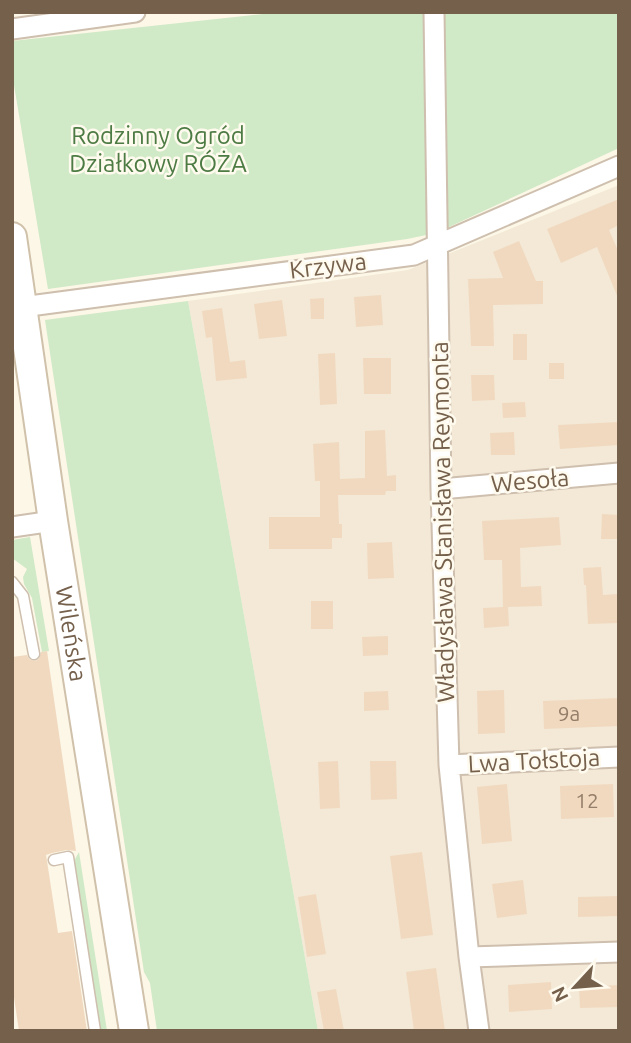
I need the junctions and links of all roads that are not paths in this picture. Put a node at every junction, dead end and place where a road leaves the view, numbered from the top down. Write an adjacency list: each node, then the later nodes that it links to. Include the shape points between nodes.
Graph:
1 (135, 12): 3 (street)
2 (434, 12): 6 (street, Władysława Stanisława Reymonta)
3 (12, 29)
4 (619, 166): 6 (street, Krzywa)
5 (12, 237): 7 (street, Wileńska)
6 (437, 246): 7 (street, Krzywa, via 414,255); 9 (street, Władysława Stanisława Reymonta)
7 (22, 307): 10 (street, Wileńska)
8 (619, 472): 9 (street, Wesoła)
9 (441, 489): 15 (street, Władysława Stanisława Reymonta)
10 (53, 521): 11 (street); 20 (street, Wileńska)
11 (12, 527)
12 (12, 582): 13 (lane, via 23,596)
13 (33, 653)
14 (619, 757): 15 (street, Lwa Tołstoja)
15 (449, 765): 18 (street, Władysława Stanisława Reymonta)
16 (54, 860): 19 (lane, via 68,858)
17 (619, 952): 18 (street)
18 (469, 957): 21 (street, Władysława Stanisława Reymonta)
19 (95, 1031)
20 (134, 1031)
21 (479, 1031)

